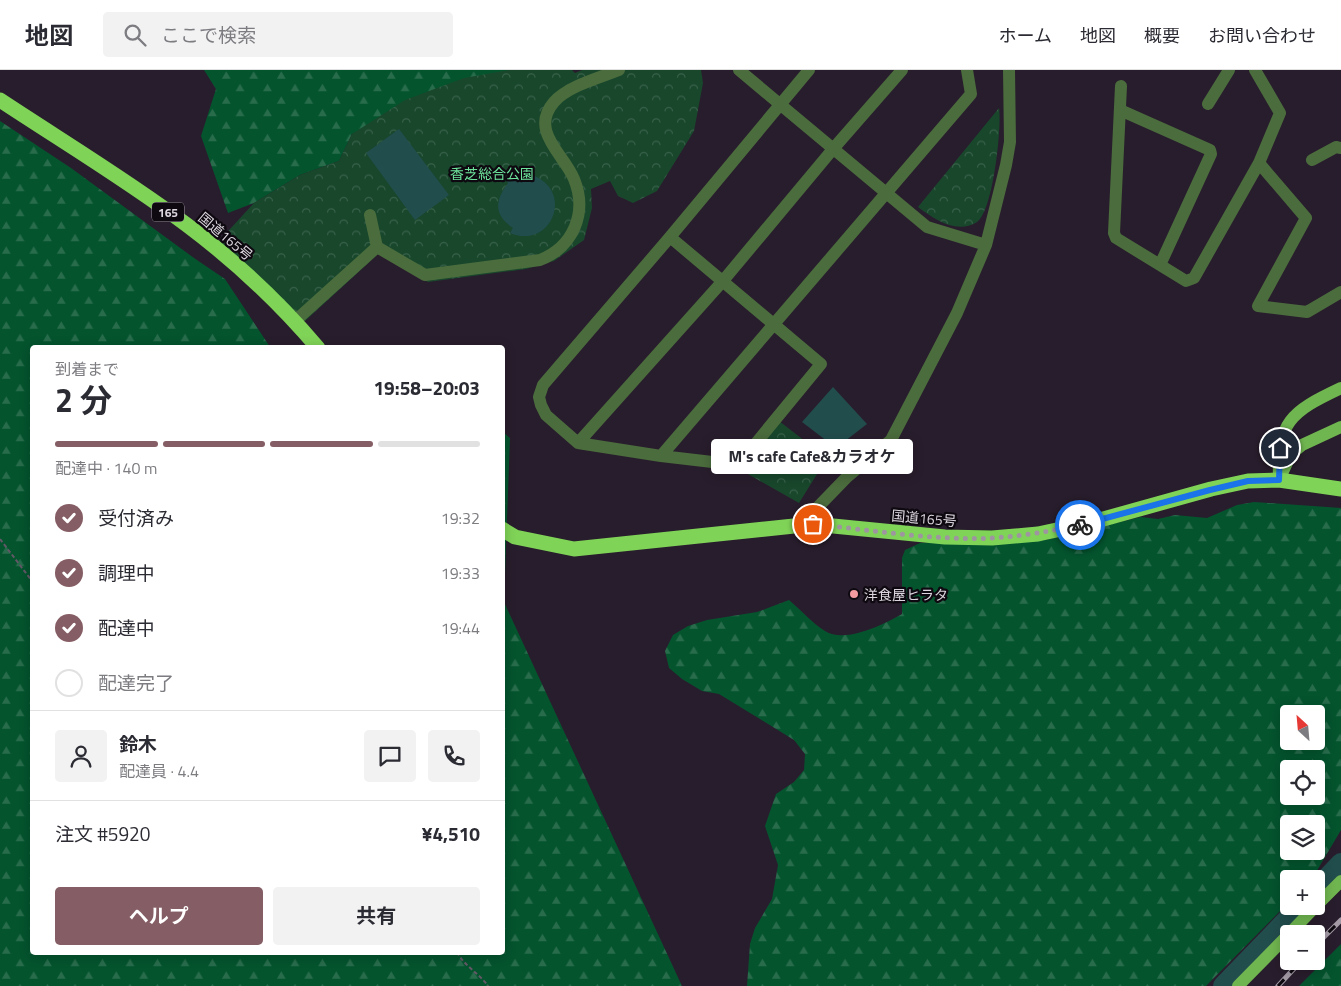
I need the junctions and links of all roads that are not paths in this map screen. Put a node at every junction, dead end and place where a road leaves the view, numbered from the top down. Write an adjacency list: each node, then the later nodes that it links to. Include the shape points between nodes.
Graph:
1 (619, 70): 22 (street, via 569,90 555,101 547,113 548,137 574,177 580,207 572,235 556,252 540,260 424,275)
2 (739, 70): 11 (street)
3 (809, 70): 11 (street)
4 (902, 70): 15 (street)
5 (967, 70): 18 (street, via 971,94)
6 (1008, 70): 21 (street, via 1010,142)
7 (1229, 70): 12 (street)
8 (1255, 70): 17 (street, via 1280,113)
9 (1121, 86): 13 (street)
10 (0, 100): 26 (highway, 国道165号 / 165, via 188,225)
11 (779, 104): 15 (street); 20 (street)
12 (1208, 104)
13 (1120, 110): 23 (street, via 1114,233 1116,238); 23 (street, via 1210,150 1211,154)
14 (1341, 148): 16 (street, via 1336,147)
15 (833, 149): 18 (street); 24 (street)
16 (1312, 160)
17 (1259, 164): 23 (street, via 1194,278 1186,281); 25 (street, via 1306,218 1258,306 1307,312)
18 (885, 192): 21 (street, via 926,228); 27 (street)
19 (370, 215): 22 (street)
20 (670, 237): 24 (street); 31 (street, via 543,385 539,397 546,415)
21 (986, 245): 35 (street, via 957,313 890,440 817,508)
22 (377, 247): 26 (street)
23 (1160, 265)
24 (722, 282): 27 (street); 31 (street)
25 (1341, 292)
26 (295, 321): 28 (highway, 国道165号 / 165)
27 (773, 324): 32 (street); 32 (street, via 821,364 738,465)
28 (315, 345)
29 (1341, 388): 33 (main road, via 1303,408 1290,422 1281,438)
30 (1341, 426): 33 (main road, via 1291,454)
31 (578, 443): 32 (street)
32 (661, 456)
33 (1279, 480): 34 (highway, 国道165号); 35 (highway, 国道165号, via 1248,481 1220,487 1038,534 946,537)
34 (1341, 488)
35 (813, 524): 36 (highway, 国道165号, via 574,549 516,537)
36 (505, 531)
37 (1341, 881): 38 (main road)
38 (1325, 897)
39 (1307, 915): 40 (main road)
40 (1298, 925)
41 (1280, 943): 42 (main road)
42 (1238, 986)

